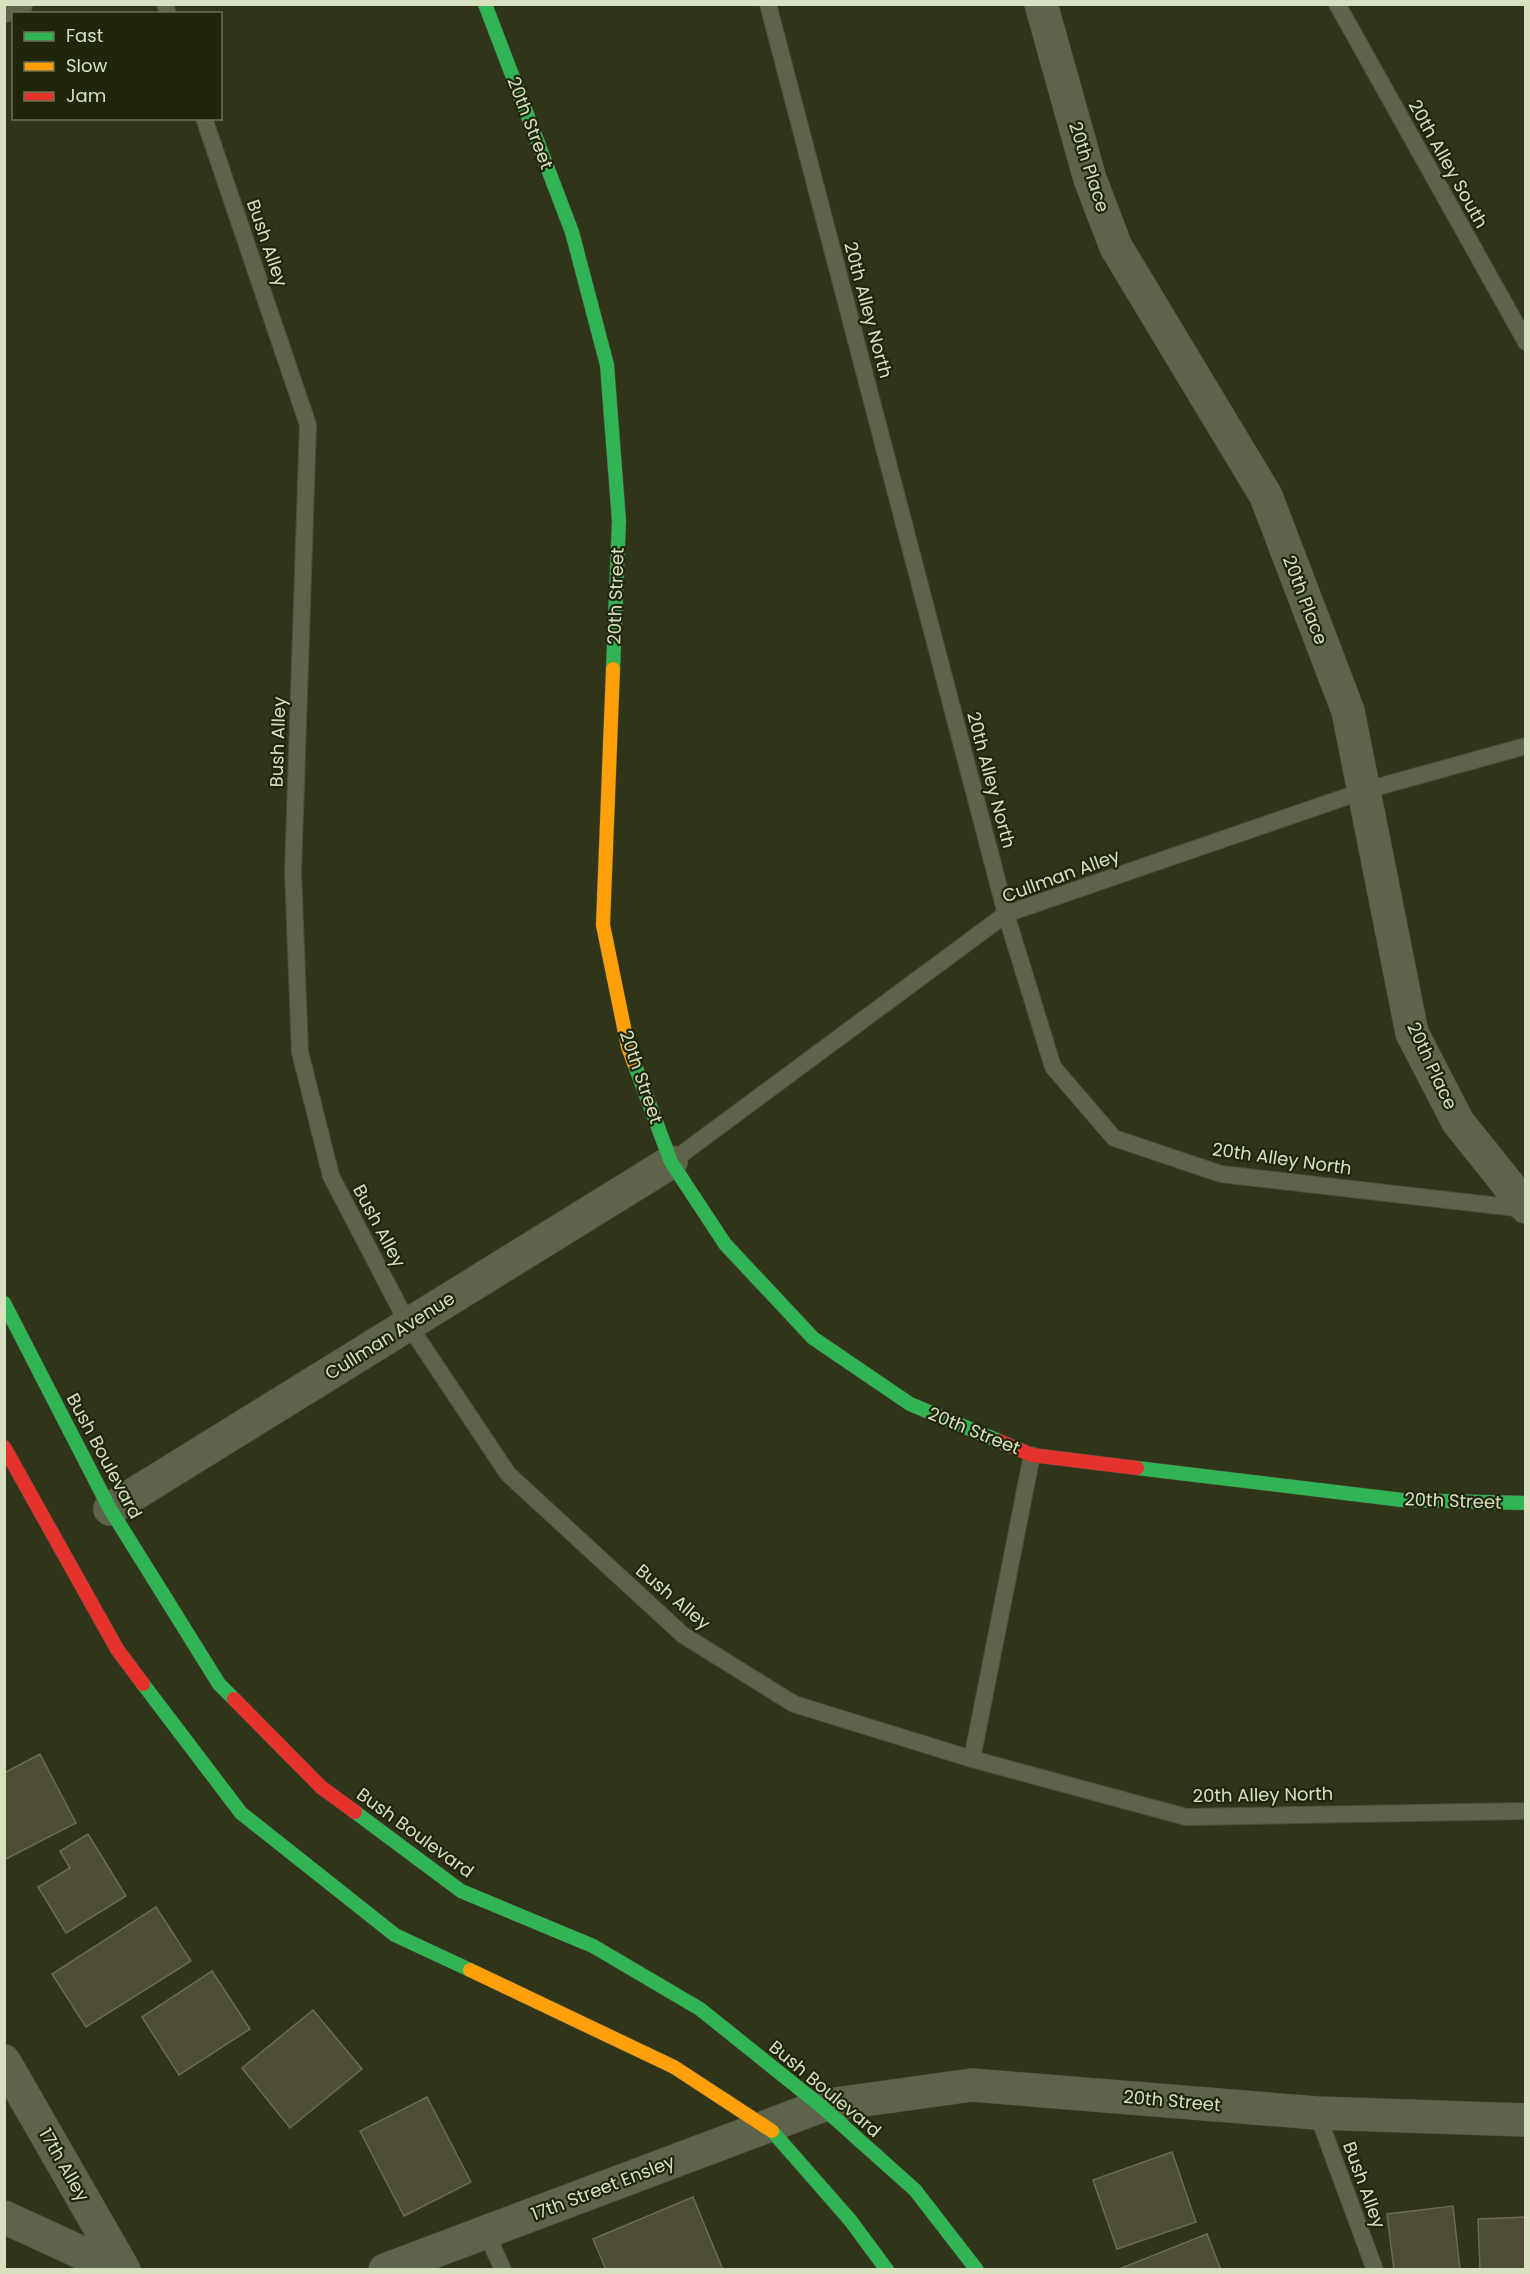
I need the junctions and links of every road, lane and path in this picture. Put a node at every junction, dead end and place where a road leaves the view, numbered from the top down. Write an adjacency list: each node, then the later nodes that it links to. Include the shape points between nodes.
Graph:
1 (16, 4): 6 (street)
2 (485, 4): 12 (main road, 20th Street, via 572,232 607,365 619,521 603,925 628,1047)
3 (768, 4): 11 (lane, 20th Alley North)
4 (1041, 4): 10 (street, 20th Place, via 1090,179 1116,248 1266,496 1348,711)
5 (1337, 4): 8 (lane, 20th Alley South)
6 (4, 6)
7 (205, 120): 15 (lane, Bush Alley, via 308,425 293,872 300,1052 331,1176)
8 (1526, 342)
9 (1526, 746): 10 (lane, Cullman Alley)
10 (1363, 791): 11 (lane, Cullman Alley); 13 (street, 20th Place, via 1412,1033 1458,1122)
11 (1006, 914): 12 (lane, Cullman Alley); 13 (lane, 20th Alley North, via 1053,1066 1114,1138 1221,1174)
12 (671, 1162): 15 (street, Cullman Avenue); 17 (main road, 20th Street, via 725,1244 813,1338 910,1404)
13 (1526, 1208)
14 (4, 1304): 19 (main road, Bush Boulevard)
15 (408, 1324): 19 (street, Cullman Avenue); 20 (lane, Bush Alley, via 508,1474 684,1635 794,1704)
16 (4, 1447): 26 (main road, via 117,1649 241,1813 395,1935 674,2067)
17 (1032, 1455): 18 (main road, 20th Street, via 1402,1500); 20 (lane)
18 (1526, 1503)
19 (110, 1509): 23 (main road, Bush Boulevard, via 219,1684 321,1787 461,1891 593,1946 700,2009)
20 (972, 1760): 21 (lane, 20th Alley North, via 1186,1816)
21 (1526, 1811)
22 (4, 2061): 29 (street, 17th Alley)
23 (821, 2106): 24 (street, 20th Street, via 972,2085); 26 (street, 17th Street Ensley); 33 (main road, Bush Boulevard, via 915,2190)
24 (1317, 2113): 25 (street, 20th Street); 34 (lane, Bush Alley)
25 (1526, 2120)
26 (767, 2125): 28 (street, 17th Street Ensley); 32 (main road, via 850,2220)
27 (4, 2217): 29 (street)
28 (486, 2232): 30 (street, 17th Street Ensley); 31 (lane)
29 (121, 2270)
30 (385, 2270)
31 (503, 2270)
32 (887, 2270)
33 (977, 2270)
34 (1375, 2270)

